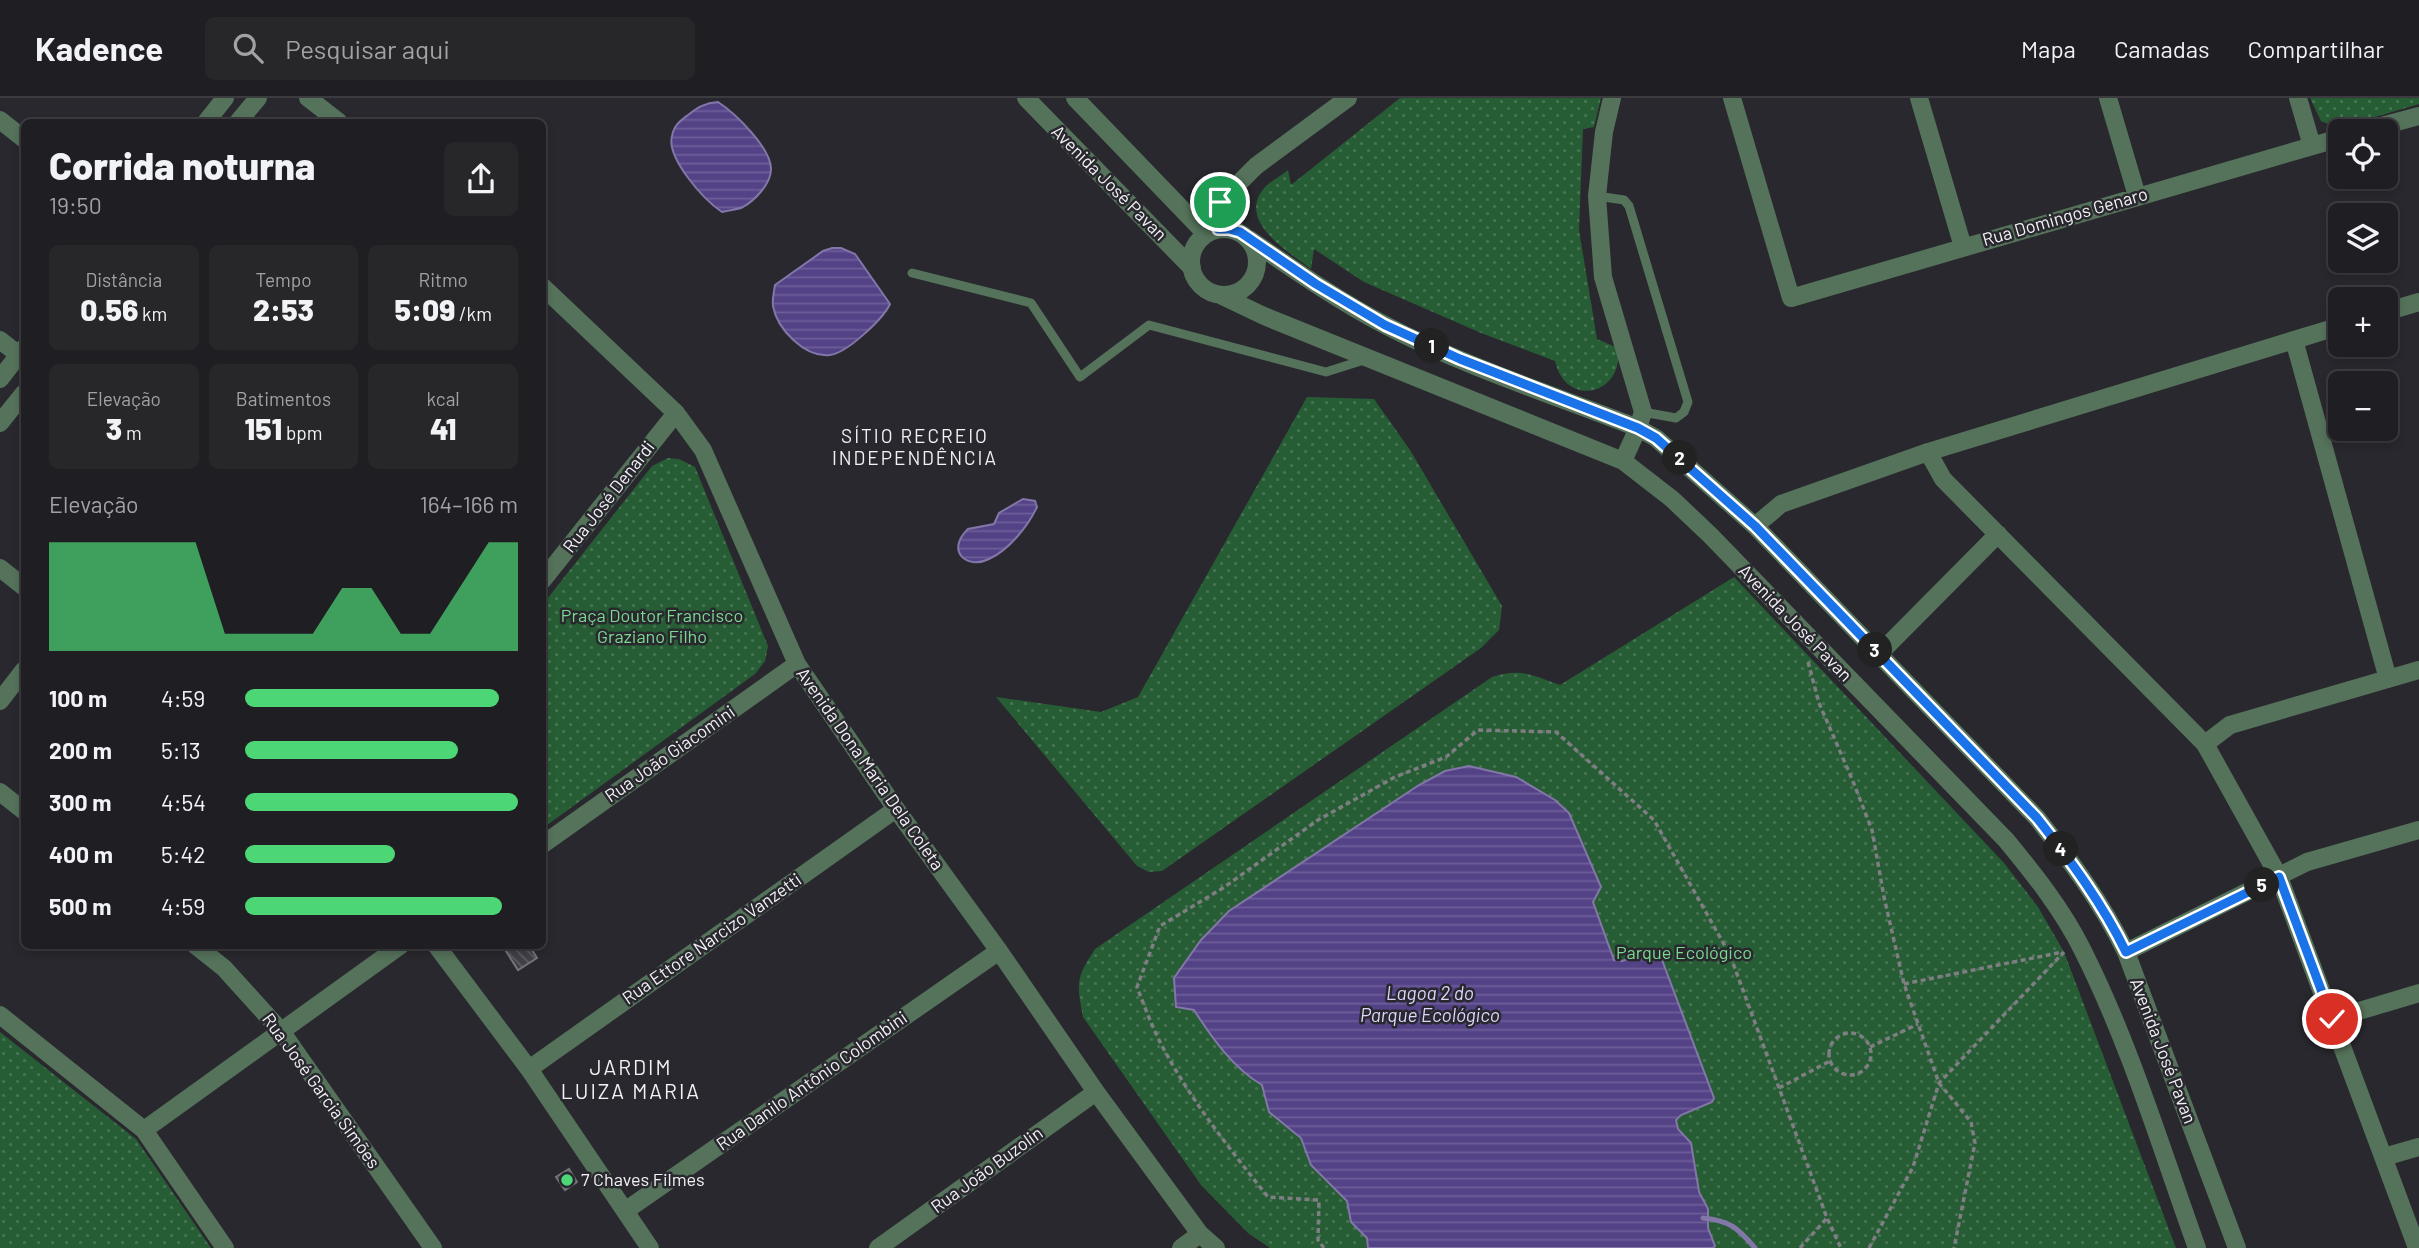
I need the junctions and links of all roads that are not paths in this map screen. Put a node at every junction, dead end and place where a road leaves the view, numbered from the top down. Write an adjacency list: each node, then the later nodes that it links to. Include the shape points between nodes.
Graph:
1 (258, 98): 12 (street)
2 (308, 98): 13 (street)
3 (1026, 98): 24 (street, Avenida José Pavan)
4 (1074, 98): 21 (street, Avenida José Pavan)
5 (1348, 98): 21 (street, via 1256,166 1220,202)
6 (1612, 98): 19 (street)
7 (1732, 98): 23 (street, Rua Domingos Genaro, via 1791,299)
8 (1919, 98): 23 (street)
9 (2108, 98): 20 (street)
10 (2298, 98): 18 (street)
11 (2419, 116): 15 (street)
12 (241, 119)
13 (335, 119)
14 (0, 120): 16 (street)
15 (2398, 122)
16 (21, 137)
17 (2328, 141): 18 (street, Rua Domingos Genaro)
18 (2312, 146): 20 (street, Rua Domingos Genaro)
19 (1597, 196): 39 (street, via 1603,277); 39 (lane, via 1624,200 1629,206 1688,402 1676,418)
20 (2137, 196): 23 (street, Rua Domingos Genaro)
21 (1212, 231): 22 (street, via 1229,229); 24 (street, via 1194,249)
22 (1249, 239): 27 (street, via 1258,260 1251,281 1232,294); 39 (street, Avenida José Pavan, via 1385,325 1460,359)
23 (1964, 247)
24 (1192, 268): 27 (street, via 1202,286)
25 (912, 273): 35 (lane, via 1031,303 1080,377 1149,325 1326,372)
26 (546, 293): 38 (street, Avenida Dona Maria Dela Coleta)
27 (1220, 295): 35 (street, Avenida José Pavan)
28 (2419, 302): 29 (street)
29 (2398, 308)
30 (2328, 330): 32 (street)
31 (0, 340): 33 (street)
32 (2294, 340): 41 (street); 52 (street)
33 (21, 350)
34 (21, 352): 36 (street)
35 (1370, 358): 42 (street, Avenida José Pavan)
36 (0, 379)
37 (21, 397): 40 (street)
38 (676, 413): 46 (street, Rua José Denardi); 49 (street, Avenida Dona Maria Dela Coleta, via 703,450)
39 (1641, 420): 42 (street); 43 (street, Avenida José Pavan)
40 (0, 424)
41 (1928, 452): 43 (street, via 1781,504); 44 (street, via 1944,479)
42 (1623, 461): 83 (street, Avenida José Pavan, via 1710,536 2006,840 2045,888 2082,948 2121,1037)
43 (1755, 526): 48 (street, Avenida José Pavan)
44 (1998, 534): 48 (street); 54 (street)
45 (0, 568): 47 (street)
46 (546, 576)
47 (21, 585)
48 (1879, 654): 65 (street, Avenida José Pavan, via 2037,818 2077,869)
49 (797, 664): 57 (street, Avenida Dona Maria Dela Coleta); 59 (street, Rua João Giacomini)
50 (2419, 670): 52 (street)
51 (21, 674): 53 (street)
52 (2388, 679): 54 (street, via 2230,724)
53 (0, 701)
54 (2205, 744): 60 (street)
55 (0, 792): 56 (street)
56 (21, 809)
57 (896, 809): 64 (street, Avenida Dona Maria Dela Coleta); 70 (street, Rua Ettore Narcizo Vanzetti)
58 (2419, 830): 60 (street, via 2307,863)
59 (546, 842)
60 (2279, 877): 65 (street); 68 (street)
61 (200, 949): 69 (street, Rua José Garcia Simões, via 224,968)
62 (395, 949): 69 (street)
63 (439, 949): 70 (street)
64 (999, 951): 71 (street, Avenida Dona Maria Dela Coleta); 75 (street, Rua Danilo Antônio Colombini)
65 (2126, 952): 84 (street, Avenida José Pavan)
66 (2419, 993): 68 (street)
67 (0, 1015): 72 (street)
68 (2332, 1019): 74 (street)
69 (281, 1031): 72 (street); 78 (street, Rua José Garcia Simões)
70 (529, 1069): 75 (street)
71 (1096, 1092): 76 (street, Avenida Dona Maria Dela Coleta); 80 (street, Rua João Buzolin)
72 (144, 1130): 77 (street)
73 (2419, 1147): 74 (street)
74 (2384, 1157): 85 (street)
75 (625, 1211): 79 (street)
76 (1200, 1234): 81 (street); 82 (street, Avenida Dona Maria Dela Coleta)
77 (225, 1248)
78 (433, 1248)
79 (650, 1248)
80 (878, 1248)
81 (1181, 1248)
82 (1216, 1248)
83 (2197, 1248)
84 (2237, 1248)
85 (2417, 1248)

